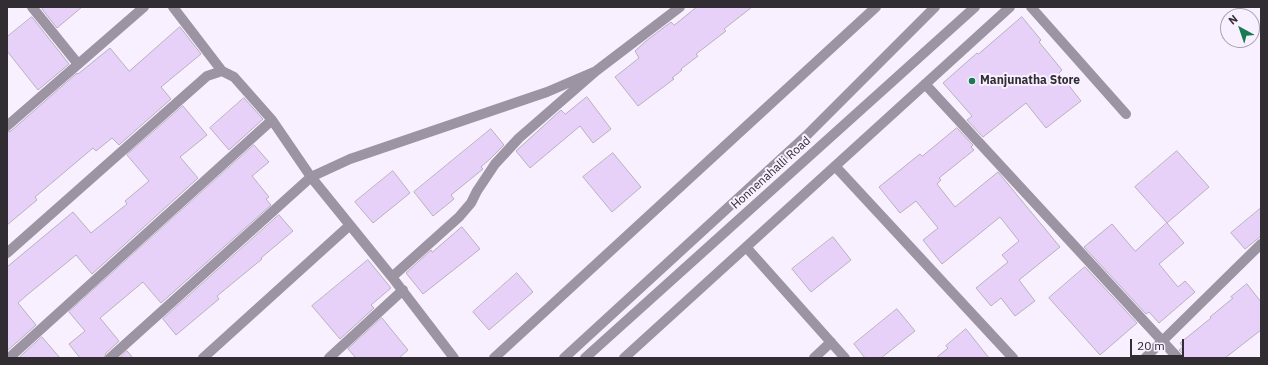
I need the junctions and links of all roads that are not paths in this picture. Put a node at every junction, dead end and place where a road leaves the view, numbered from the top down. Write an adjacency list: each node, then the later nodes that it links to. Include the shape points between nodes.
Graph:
1 (32, 7): 10 (street)
2 (144, 7): 10 (street)
3 (173, 7): 11 (street)
4 (680, 7): 12 (street)
5 (876, 7): 32 (street)
6 (934, 7): 33 (street, Honnenahalli Road, via 806,136)
7 (975, 7): 34 (street, Honnenahalli Road)
8 (1010, 7): 13 (street)
9 (1031, 7): 14 (street)
10 (78, 64): 16 (street)
11 (222, 71): 15 (street, via 234,77); 22 (street, via 207,76)
12 (596, 71): 18 (street, via 547,92 350,159); 23 (street, via 518,138 495,164 471,203 459,217)
13 (925, 84): 17 (street); 25 (street)
14 (1126, 114)
15 (272, 120): 18 (street); 27 (street)
16 (8, 124)
17 (835, 166): 21 (street); 38 (street)
18 (311, 177): 19 (street); 28 (street)
19 (350, 225): 23 (street); 29 (street)
20 (1261, 244): 25 (street)
21 (746, 247): 26 (street); 35 (street)
22 (7, 253)
23 (392, 277): 24 (street)
24 (403, 290): 30 (street); 31 (street)
25 (1163, 341): 39 (street); 40 (street)
26 (831, 342): 36 (street); 37 (street)
27 (9, 358)
28 (110, 358)
29 (203, 358)
30 (329, 358)
31 (454, 358)
32 (494, 358)
33 (564, 358)
34 (585, 358)
35 (624, 358)
36 (814, 358)
37 (845, 358)
38 (1013, 358)
39 (1145, 358)
40 (1178, 358)

